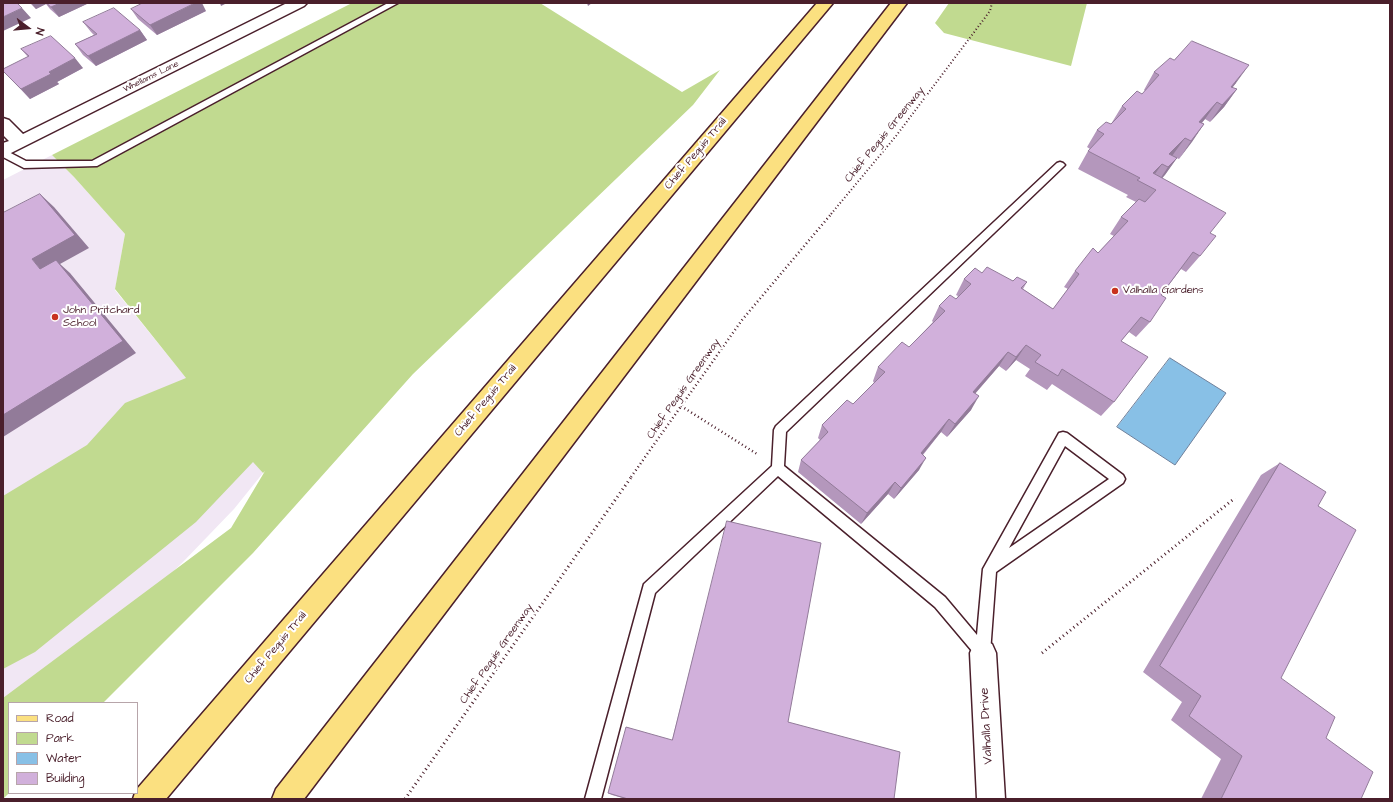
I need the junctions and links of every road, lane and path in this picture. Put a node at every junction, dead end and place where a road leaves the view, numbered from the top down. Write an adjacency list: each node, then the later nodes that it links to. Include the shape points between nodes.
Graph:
1 (299, 3): 7 (street, Whellams Lane)
2 (394, 3): 8 (lane, via 94,164 24,165)
3 (825, 3): 16 (main road, Chief Peguis Trail)
4 (899, 3): 17 (main road)
5 (992, 3): 10 (path, Chief Peguis Greenway, via 990,11 960,53 896,136 742,320)
6 (3, 124): 7 (street)
7 (20, 142): 8 (street, Whellams Lane)
8 (3, 151)
9 (1060, 165): 11 (lane, via 780,430)
10 (681, 406): 11 (path); 18 (path, Chief Peguis Greenway)
11 (778, 468): 14 (lane, via 940,602); 19 (lane, via 649,589)
12 (1235, 498): 15 (path)
13 (990, 569): 13 (lane, via 1063,437 1119,479 1009,556); 14 (lane)
14 (983, 653): 20 (street, Valhalla Drive)
15 (1042, 653)
16 (147, 799)
17 (286, 799)
18 (405, 799)
19 (593, 799)
20 (991, 799)

